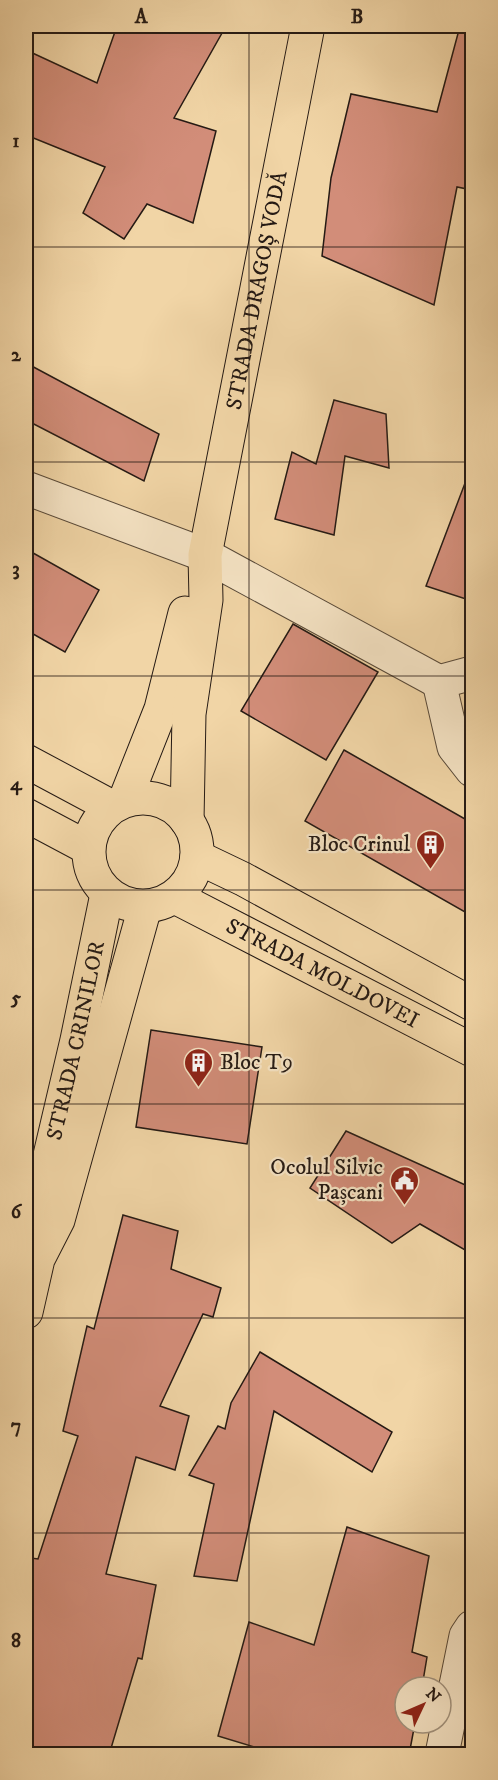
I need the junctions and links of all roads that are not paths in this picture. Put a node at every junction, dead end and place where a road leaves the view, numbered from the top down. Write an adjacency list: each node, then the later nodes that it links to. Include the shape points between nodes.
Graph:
1 (308, 26): 3 (main road, STRADA DRAGOȘ VODĂ)
2 (26, 488): 3 (street)
3 (206, 555): 5 (street); 8 (main road, STRADA DRAGOȘ VODĂ, via 189,596 161,709); 10 (main road, STRADA DRAGOȘ VODĂ, via 206,600 189,714)
4 (472, 673): 5 (street)
5 (439, 682): 7 (street, via 454,747)
6 (26, 761): 8 (main road)
7 (472, 770)
8 (118, 804): 10 (main road, via 156,799 179,811); 11 (main road, via 95,825)
9 (26, 815): 11 (main road)
10 (187, 821): 12 (main road, via 194,832)
11 (88, 848): 13 (main road, via 92,873)
12 (197, 857): 14 (main road, via 190,879); 15 (main road, STRADA MOLDOVEI)
13 (107, 894): 14 (main road, via 129,905); 17 (main road, STRADA CRINILOR, via 36,1215)
14 (160, 902): 16 (main road, STRADA MOLDOVEI); 17 (main road, STRADA CRINILOR, via 58,1220)
15 (472, 1005)
16 (472, 1050)
17 (39, 1259): 18 (main road, STRADA CRINILOR)
18 (26, 1312)
19 (472, 1627): 20 (street, via 465,1636)
20 (442, 1755)

